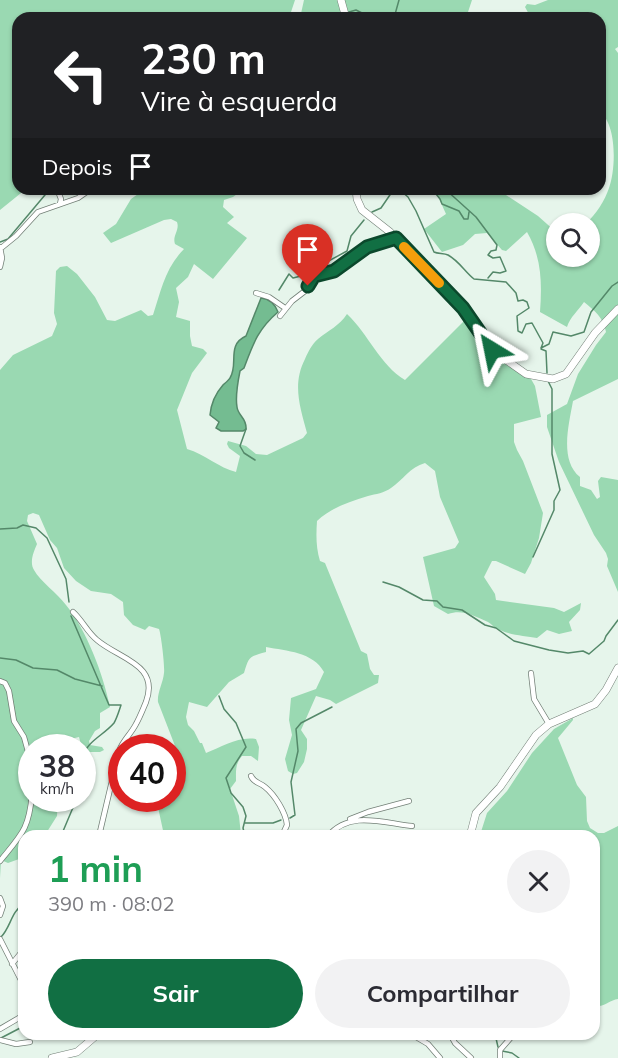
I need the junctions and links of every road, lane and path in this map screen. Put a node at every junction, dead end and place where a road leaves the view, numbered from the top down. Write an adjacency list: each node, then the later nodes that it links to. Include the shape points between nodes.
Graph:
1 (59, 195): 4 (street)
2 (82, 195): 4 (street)
3 (358, 195): 5 (street, via 362,210)
4 (60, 204): 6 (street, via 38,212)
5 (396, 238): 9 (street, via 367,247 334,271 314,276 305,291); 10 (street, via 463,308 487,345 526,374 553,379 566,375 595,333)
6 (0, 248): 7 (street)
7 (0, 267)
8 (256, 293): 9 (street)
9 (285, 308): 11 (street)
10 (618, 309)
11 (280, 316)
12 (73, 612): 24 (street, via 97,640 136,662 148,683 138,721 119,751)
13 (618, 668): 16 (street, via 595,704)
14 (531, 673): 16 (street, via 534,699)
15 (0, 681): 17 (street, via 9,691 14,721)
16 (549, 724): 27 (street, via 478,809)
17 (22, 734)
18 (251, 776): 25 (street, via 267,788 284,814)
19 (409, 801): 21 (street)
20 (31, 812): 23 (street)
21 (346, 822): 22 (street); 26 (street)
22 (412, 826)
23 (25, 830)
24 (100, 830)
25 (285, 830)
26 (333, 830)
27 (471, 830)
28 (18, 839): 29 (street)
29 (0, 861)
30 (0, 898): 31 (street)
31 (0, 915)
32 (0, 939): 34 (street)
33 (18, 956): 34 (street)
34 (12, 964): 35 (street)
35 (18, 975)
36 (18, 1018): 37 (street)
37 (0, 1029)
38 (0, 1040): 43 (street)
39 (91, 1040): 44 (street, via 77,1052)
40 (421, 1040): 45 (street)
41 (453, 1040): 46 (street)
42 (509, 1040): 47 (street, via 500,1050)
43 (30, 1042)
44 (52, 1058)
45 (440, 1058)
46 (471, 1058)
47 (500, 1058)

